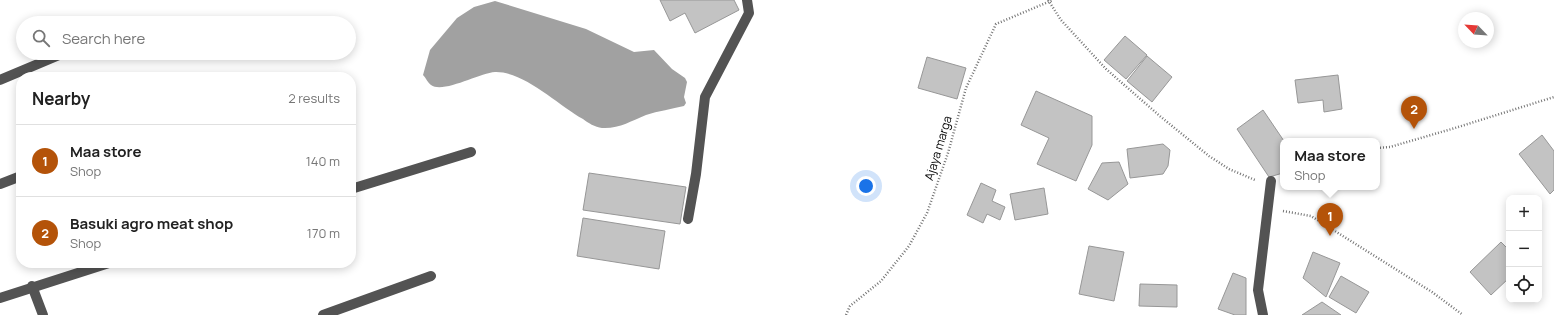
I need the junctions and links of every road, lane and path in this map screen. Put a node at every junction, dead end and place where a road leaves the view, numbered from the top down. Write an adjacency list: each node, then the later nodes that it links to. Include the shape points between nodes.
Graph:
1 (747, 0): 14 (street, via 749,13 705,97)
2 (1050, 1): 11 (path, via 1061,20 1106,68 1209,156 1229,169 1258,181); 21 (path, Ajaya marga, via 996,24 966,88 948,153 927,213 909,246 881,282 850,306)
3 (47, 60): 4 (street)
4 (19, 72)
5 (16, 73): 6 (street)
6 (0, 80)
7 (1554, 96): 8 (path, via 1455,128)
8 (1380, 148)
9 (471, 152): 13 (street)
10 (16, 178): 12 (street)
11 (1271, 181): 22 (street, via 1258,290); 23 (path, via 1284,211 1311,216 1432,292)
12 (0, 184)
13 (356, 187)
14 (688, 219)
15 (92, 268): 17 (street)
16 (432, 276): 20 (street)
17 (32, 286): 18 (street); 19 (street)
18 (0, 298)
19 (43, 315)
20 (323, 315)
21 (846, 315)
22 (1263, 315)
23 (1462, 315)

